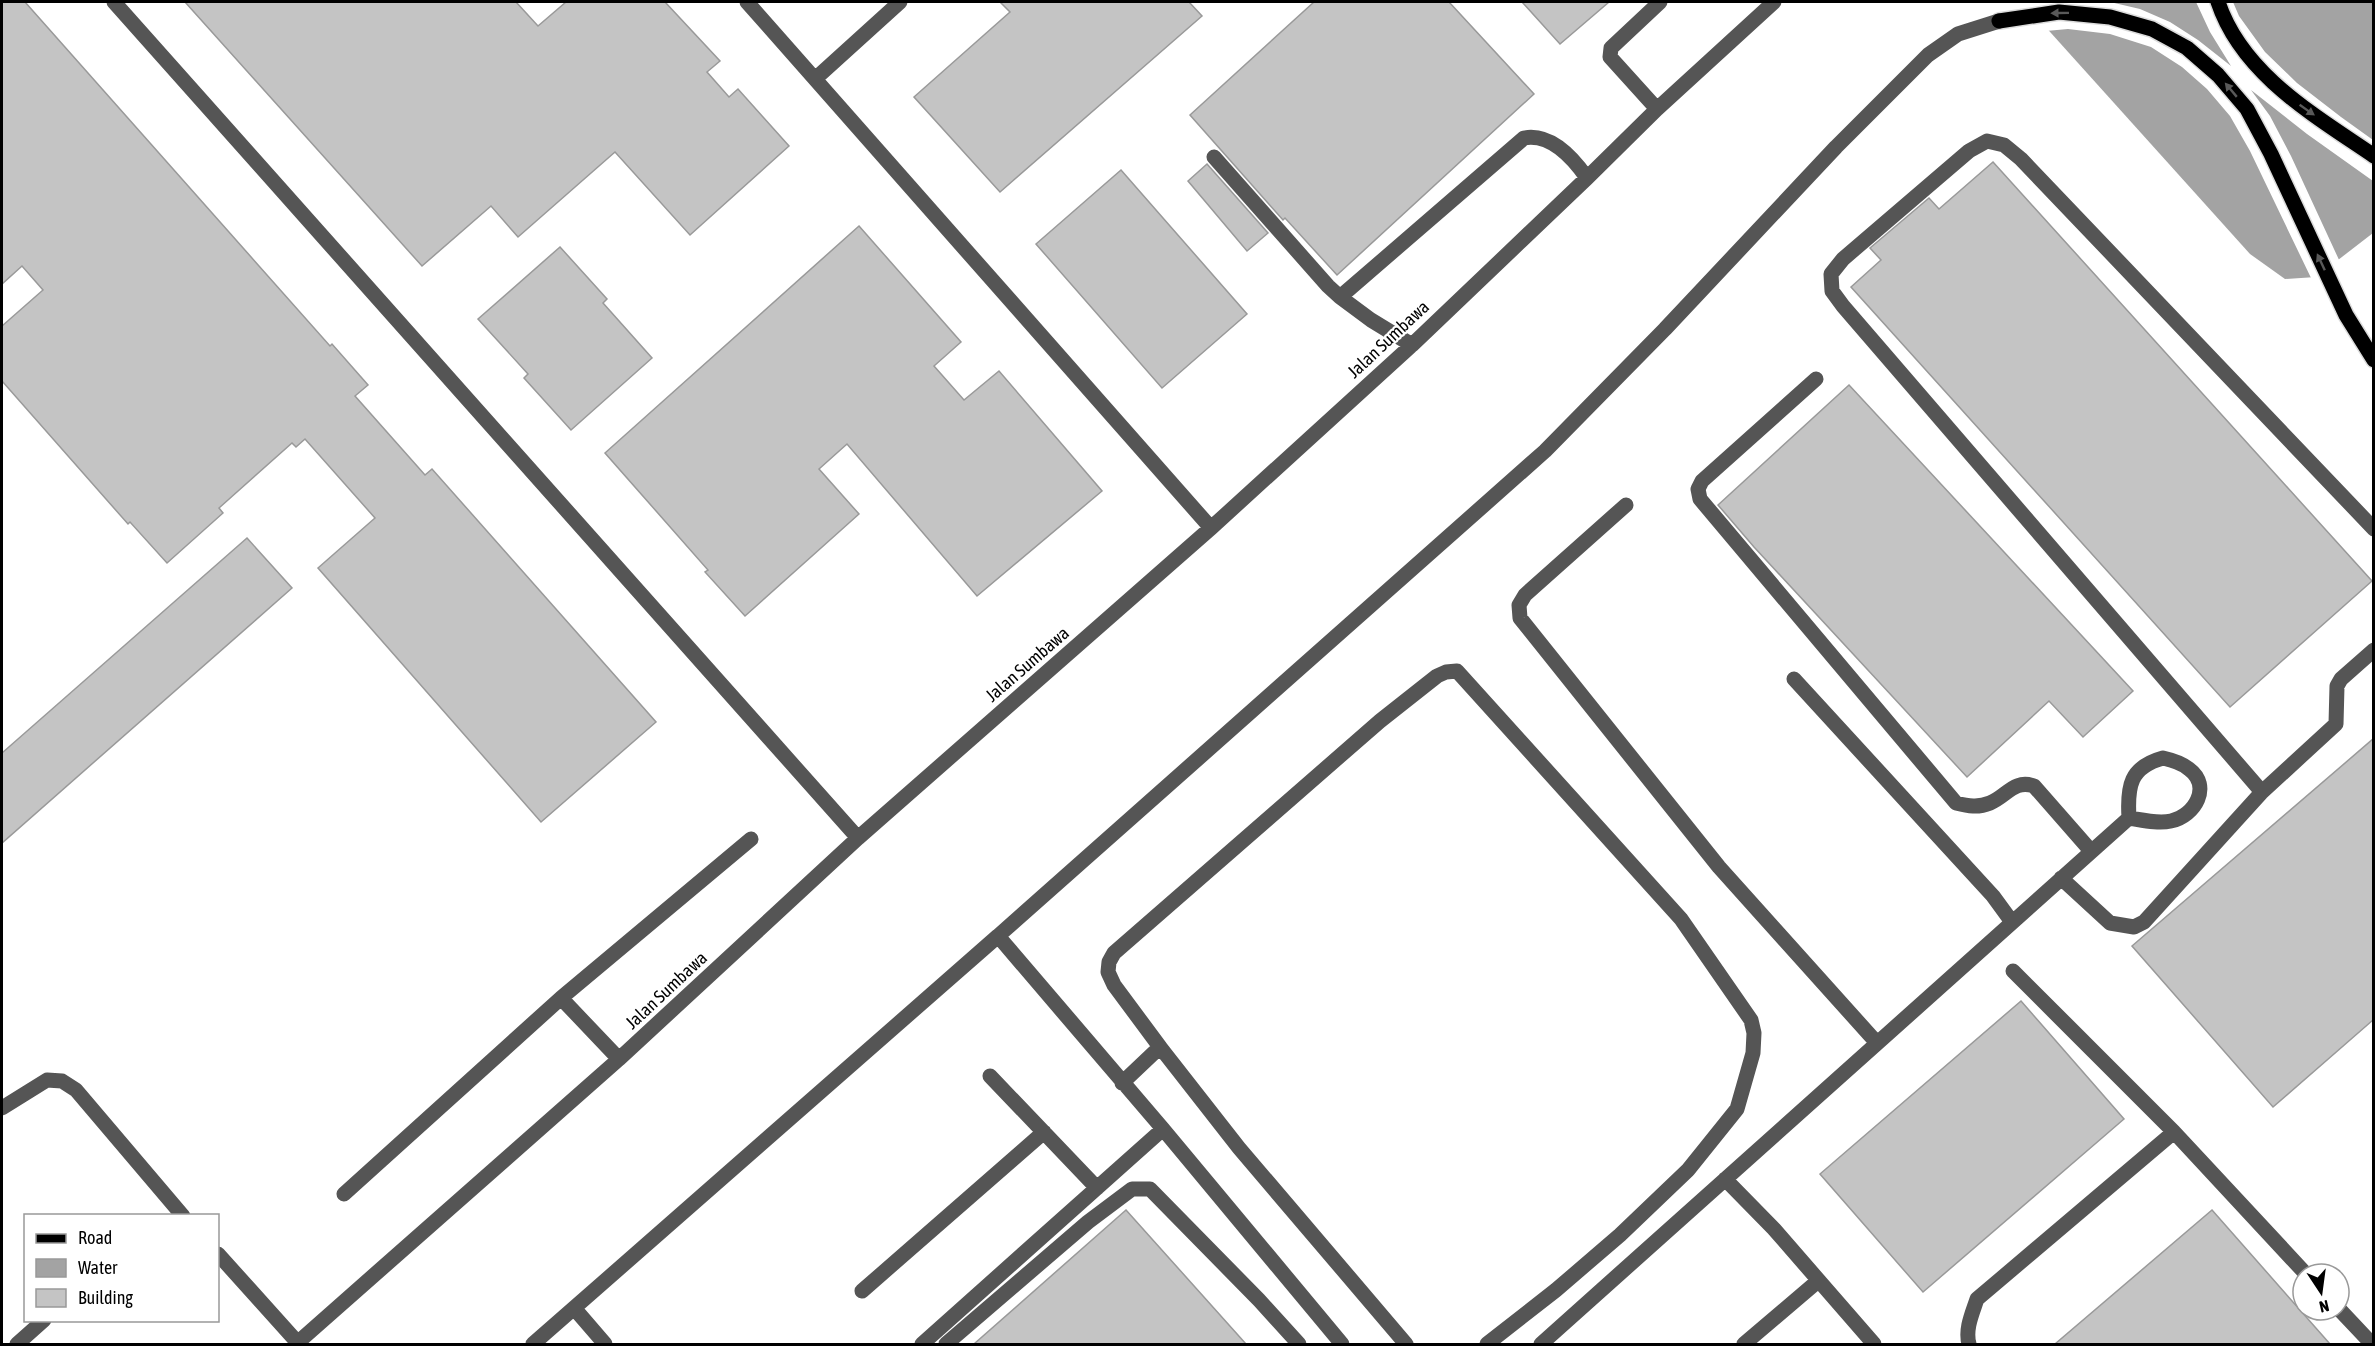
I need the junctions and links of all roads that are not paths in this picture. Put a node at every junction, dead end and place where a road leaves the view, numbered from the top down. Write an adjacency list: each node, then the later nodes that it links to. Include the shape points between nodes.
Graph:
1 (114, 2): 24 (street)
2 (747, 2): 8 (street)
3 (900, 2): 8 (street)
4 (1660, 2): 9 (street, via 1611,48 1610,57)
5 (1774, 2): 9 (street, Jalan Sumbawa)
6 (2218, 2): 10 (main road, one-way to 10, via 2223,17 2251,59 2291,99)
7 (2000, 21): 15 (main road, one-way to 7, via 2346,315 2247,109 2218,75 2187,48 2152,29 2110,17 2059,12); 29 (street, via 1958,34 1928,55 1545,451)
8 (815, 79): 18 (street)
9 (1657, 109): 12 (street, Jalan Sumbawa)
10 (2373, 156)
11 (1214, 157): 13 (street)
12 (1587, 178): 13 (street, via 1556,145 1540,138 1524,138); 14 (street, Jalan Sumbawa)
13 (1340, 297): 14 (street)
14 (1412, 345): 18 (street, Jalan Sumbawa)
15 (2373, 360)
16 (1816, 379): 26 (street, via 1702,482 1698,489 1700,499 1956,803 1973,807 1992,802 2017,784 2026,783 2034,786)
17 (1626, 505): 32 (street, via 1525,595 1519,605 1520,618 1719,867)
18 (1210, 528): 24 (street, Jalan Sumbawa)
19 (2373, 529): 22 (street, via 2004,145 1987,141 1969,151 1843,259 1831,274 1832,291 1843,306)
20 (2373, 650): 22 (street, via 2337,686 2336,724)
21 (1794, 679): 28 (street, via 1994,897)
22 (2262, 792): 27 (street, via 2144,922 2134,927 2110,923)
23 (2129, 818): 23 (street, via 2129,788 2147,763 2163,758 2189,768 2196,775 2200,798 2194,810 2184,817 2170,822); 26 (street)
24 (858, 838): 34 (street, Jalan Sumbawa)
25 (752, 839): 31 (street)
26 (2091, 851): 27 (street)
27 (2061, 878): 28 (street)
28 (2012, 922): 32 (street)
29 (998, 936): 36 (street); 49 (street)
30 (2013, 971): 40 (street)
31 (561, 998): 34 (street); 43 (street)
32 (1877, 1043): 41 (street)
33 (1160, 1047): 36 (street); 60 (street, via 1239,1148); 61 (street, via 1114,985 1108,972 1114,952 1380,721 1437,676 1457,671 1681,919 1751,1020 1754,1033 1753,1053 1737,1109 1688,1170 1612,1242)
34 (619, 1059): 53 (street, Jalan Sumbawa)
35 (990, 1076): 39 (street)
36 (1122, 1083): 38 (street)
37 (2, 1108): 44 (street, via 47,1080 62,1081 76,1090)
38 (1163, 1129): 42 (street); 59 (street)
39 (1044, 1132): 42 (street); 48 (street)
40 (2174, 1132): 46 (street); 65 (street, via 1977,1299 1969,1324)
41 (1725, 1179): 47 (street); 62 (street)
42 (1096, 1188): 56 (street)
43 (344, 1194)
44 (175, 1213)
45 (219, 1255): 53 (street)
46 (2295, 1262)
47 (1818, 1281): 63 (street); 64 (street)
48 (862, 1291)
49 (574, 1308): 54 (street); 55 (street)
50 (43, 1322): 52 (street)
51 (2351, 1322): 66 (street)
52 (17, 1344)
53 (297, 1344)
54 (533, 1344)
55 (605, 1344)
56 (922, 1344)
57 (946, 1344): 58 (street, via 1088,1222 1132,1189 1143,1188 1150,1189)
58 (1299, 1344)
59 (1342, 1344)
60 (1406, 1344)
61 (1487, 1344)
62 (1540, 1344)
63 (1744, 1344)
64 (1874, 1344)
65 (1969, 1344)
66 (2372, 1344)

